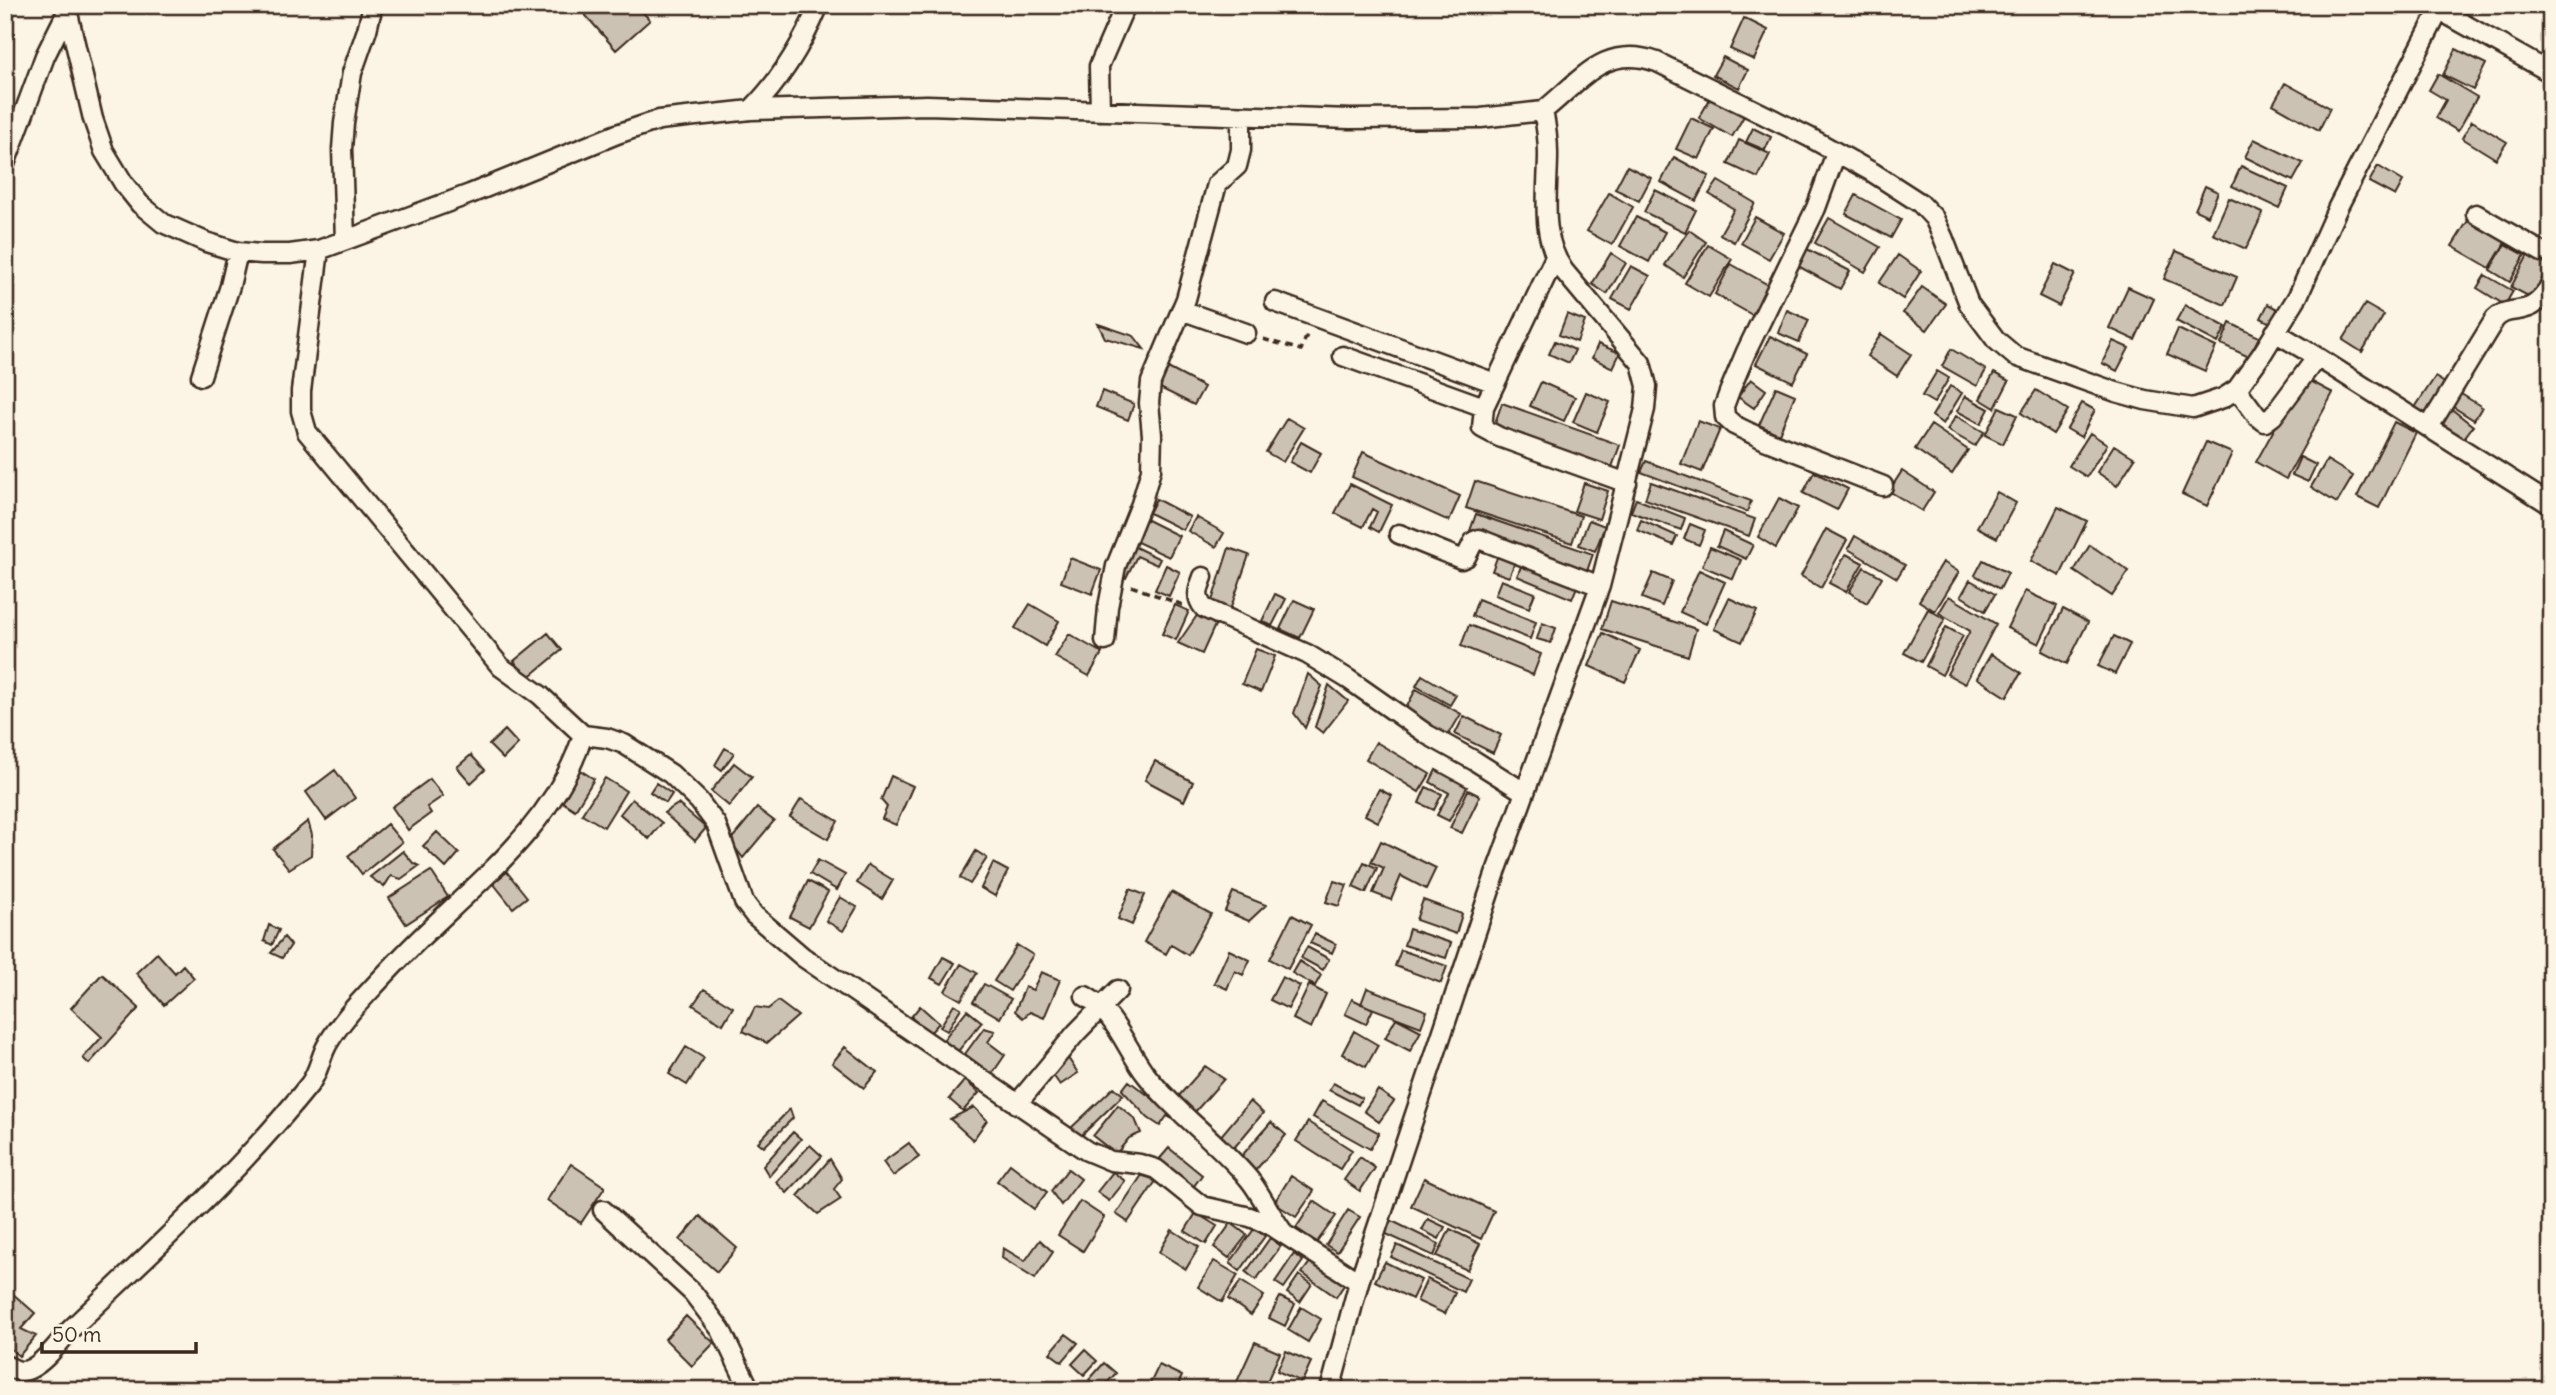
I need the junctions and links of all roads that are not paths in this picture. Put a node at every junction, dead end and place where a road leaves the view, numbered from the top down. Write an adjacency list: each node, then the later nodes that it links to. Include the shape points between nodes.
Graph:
1 (373, 5): 14 (street, via 352,73 344,124)
2 (818, 5): 7 (street, via 795,55)
3 (1128, 5): 8 (street, via 1099,66)
4 (67, 7): 12 (street); 17 (street, via 93,118 104,151 124,184 163,223)
5 (2440, 8): 6 (street); 22 (street)
6 (2551, 73)
7 (751, 110): 8 (street, via 927,105); 14 (street, via 659,120)
8 (1100, 111): 10 (street)
9 (1543, 111): 10 (street, via 1481,118); 11 (street, via 1593,68 1610,59 1640,56 1732,97); 18 (street, via 1548,152 1546,228)
10 (1241, 116): 21 (street, via 1240,158 1234,172 1217,184)
11 (1836, 153): 28 (street, via 1920,203 1934,218 1969,304 1996,340 2015,356 2116,392 2171,405 2193,408); 32 (street, via 1816,208 1724,406 1734,425)
12 (5, 164)
13 (2476, 214): 16 (street)
14 (345, 240): 15 (street)
15 (319, 250): 17 (street, via 290,254); 38 (street, via 301,391 307,432 501,667)
16 (2548, 250)
17 (238, 251): 26 (street)
18 (1555, 257): 27 (street); 31 (street, via 1612,325 1646,375 1645,408)
19 (2551, 285): 30 (street, via 2533,306 2500,313)
20 (1275, 302): 27 (street)
21 (1181, 310): 23 (street); 37 (street, via 1151,382 1151,470 1113,578)
22 (2276, 332): 25 (street); 28 (street)
23 (1246, 333)
24 (1343, 356): 29 (street)
25 (2317, 357): 28 (street, via 2265,422); 30 (street)
26 (201, 376)
27 (1495, 383): 29 (street)
28 (2237, 389)
29 (1484, 407): 31 (street, via 1480,422 1489,433)
30 (2429, 427): 33 (street)
31 (1627, 482): 36 (street)
32 (1883, 486)
33 (2551, 505)
34 (1399, 534): 36 (street, via 1461,559 1479,539)
35 (1203, 577): 39 (street, via 1198,601 1211,612 1307,654)
36 (1601, 586): 39 (street)
37 (1105, 641)
38 (583, 735): 43 (street, via 624,744 671,774 716,824 744,902 754,915 803,957); 47 (street, via 565,779 525,834 353,1010 327,1045 310,1083 249,1153 44,1358 29,1370)
39 (1524, 792): 46 (street)
40 (1118, 990): 42 (street)
41 (1085, 996): 42 (street)
42 (1100, 1009): 43 (street); 45 (street, via 1145,1074 1250,1180)
43 (1017, 1104): 45 (street, via 1094,1155 1148,1165 1202,1206 1250,1217)
44 (603, 1210): 48 (street, via 693,1293 721,1330)
45 (1283, 1231): 46 (street)
46 (1359, 1282): 49 (street)
47 (5, 1365)
48 (750, 1390)
49 (1330, 1390)

